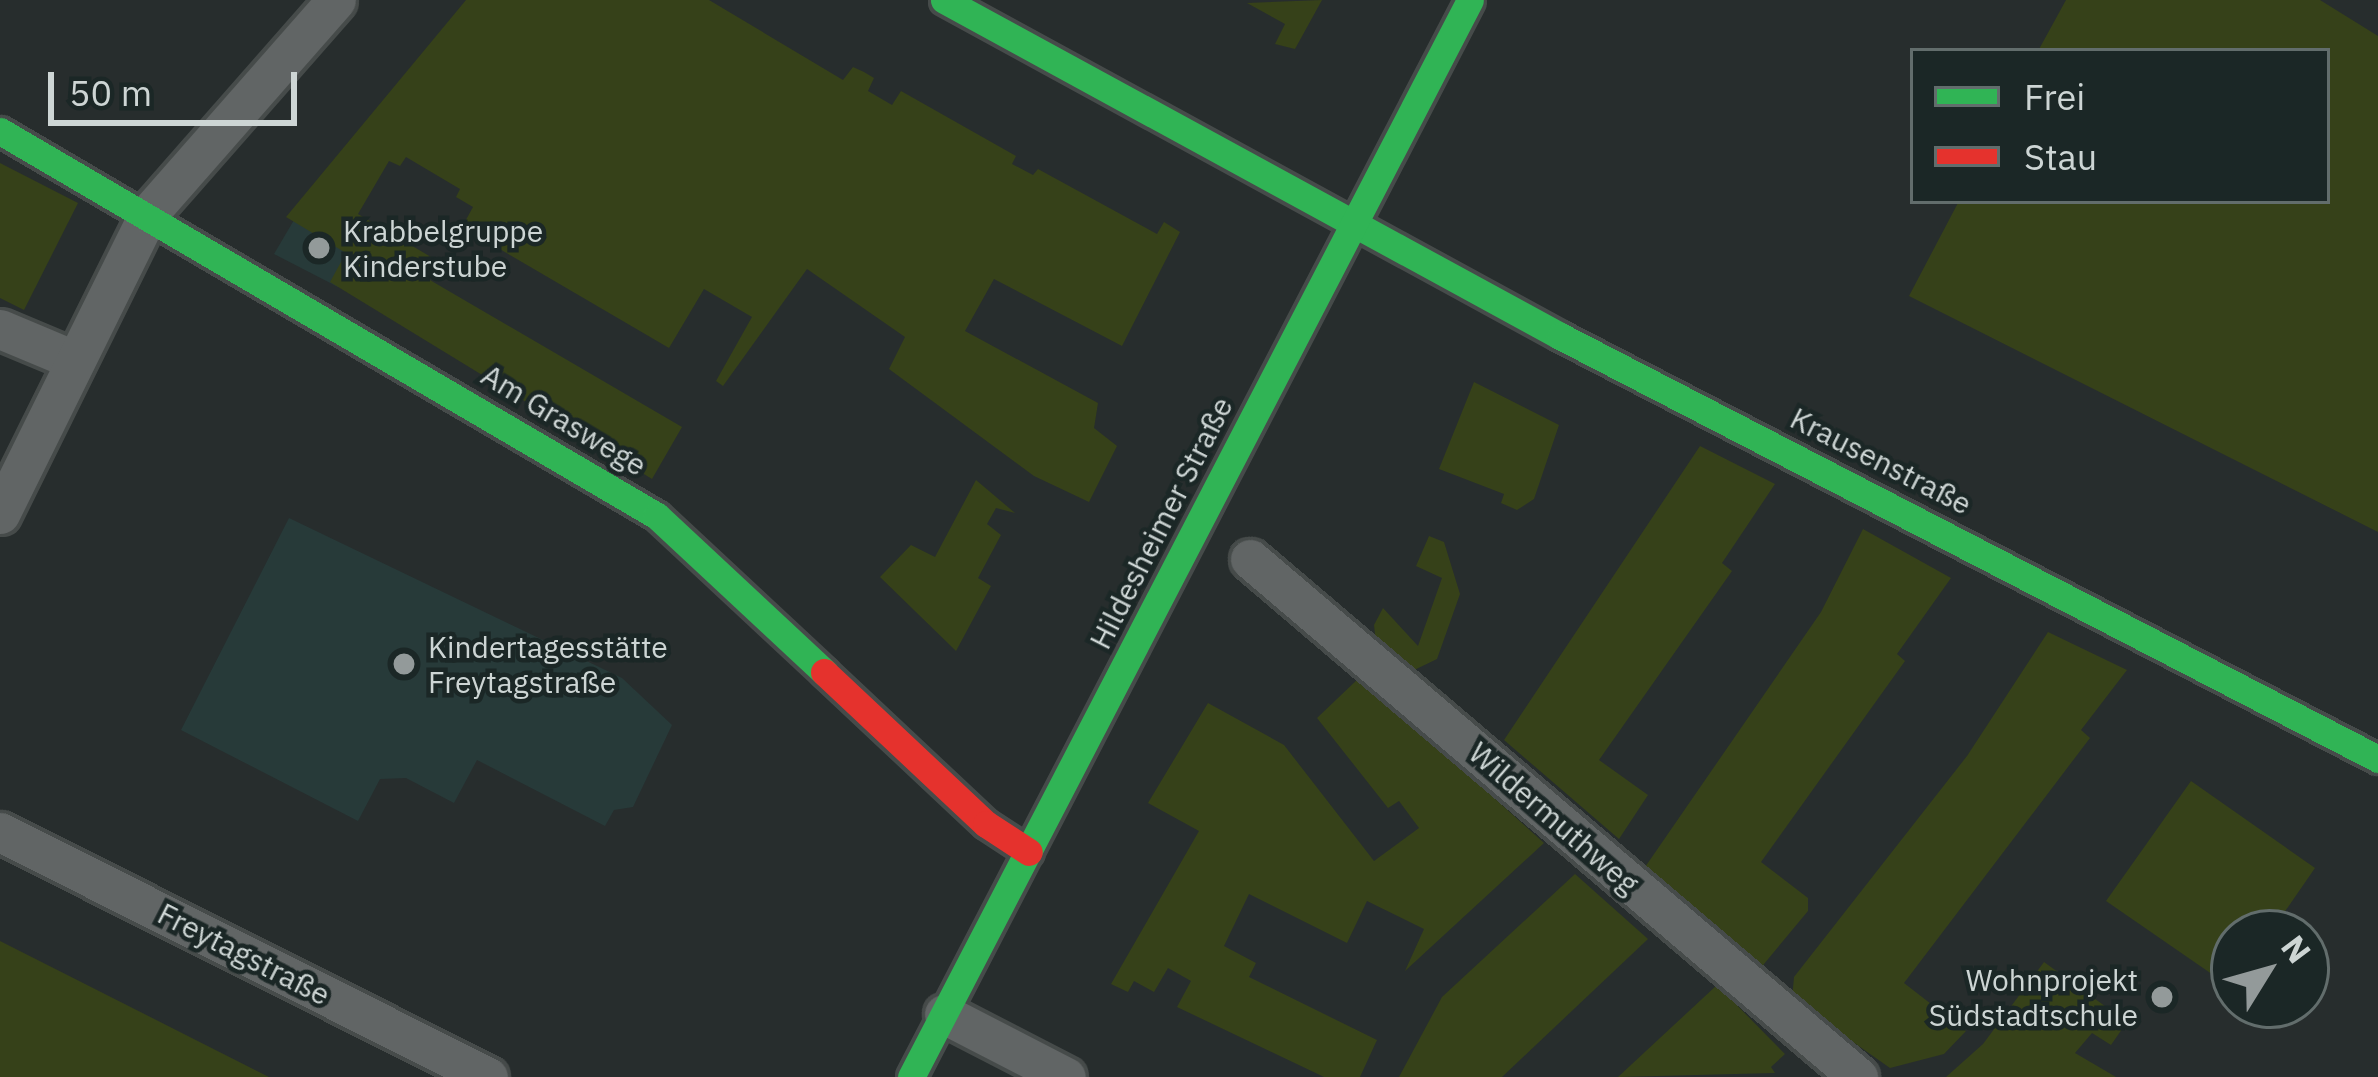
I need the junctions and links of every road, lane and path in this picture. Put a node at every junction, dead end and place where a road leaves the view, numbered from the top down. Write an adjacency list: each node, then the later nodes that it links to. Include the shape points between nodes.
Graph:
1 (336, 0): 5 (street)
2 (944, 0): 6 (street, Krausenstraße)
3 (1470, 0): 6 (street, Hildesheimer Straße)
4 (0, 131): 5 (street, Am Graswege)
5 (149, 213): 8 (street); 13 (street, Am Graswege, via 657,517 986,824)
6 (1353, 224): 11 (street, Krausenstraße); 13 (street, Hildesheimer Straße)
7 (0, 328): 8 (street)
8 (74, 360): 9 (street)
9 (0, 514)
10 (1250, 559): 18 (street, Wildermuthweg)
11 (2378, 759)
12 (0, 832): 15 (street, Freytagstraße)
13 (1029, 852): 14 (street, Hildesheimer Straße)
14 (944, 1015): 16 (street, Hildesheimer Straße); 17 (street)
15 (488, 1077)
16 (911, 1077)
17 (1066, 1077)
18 (1858, 1077)

